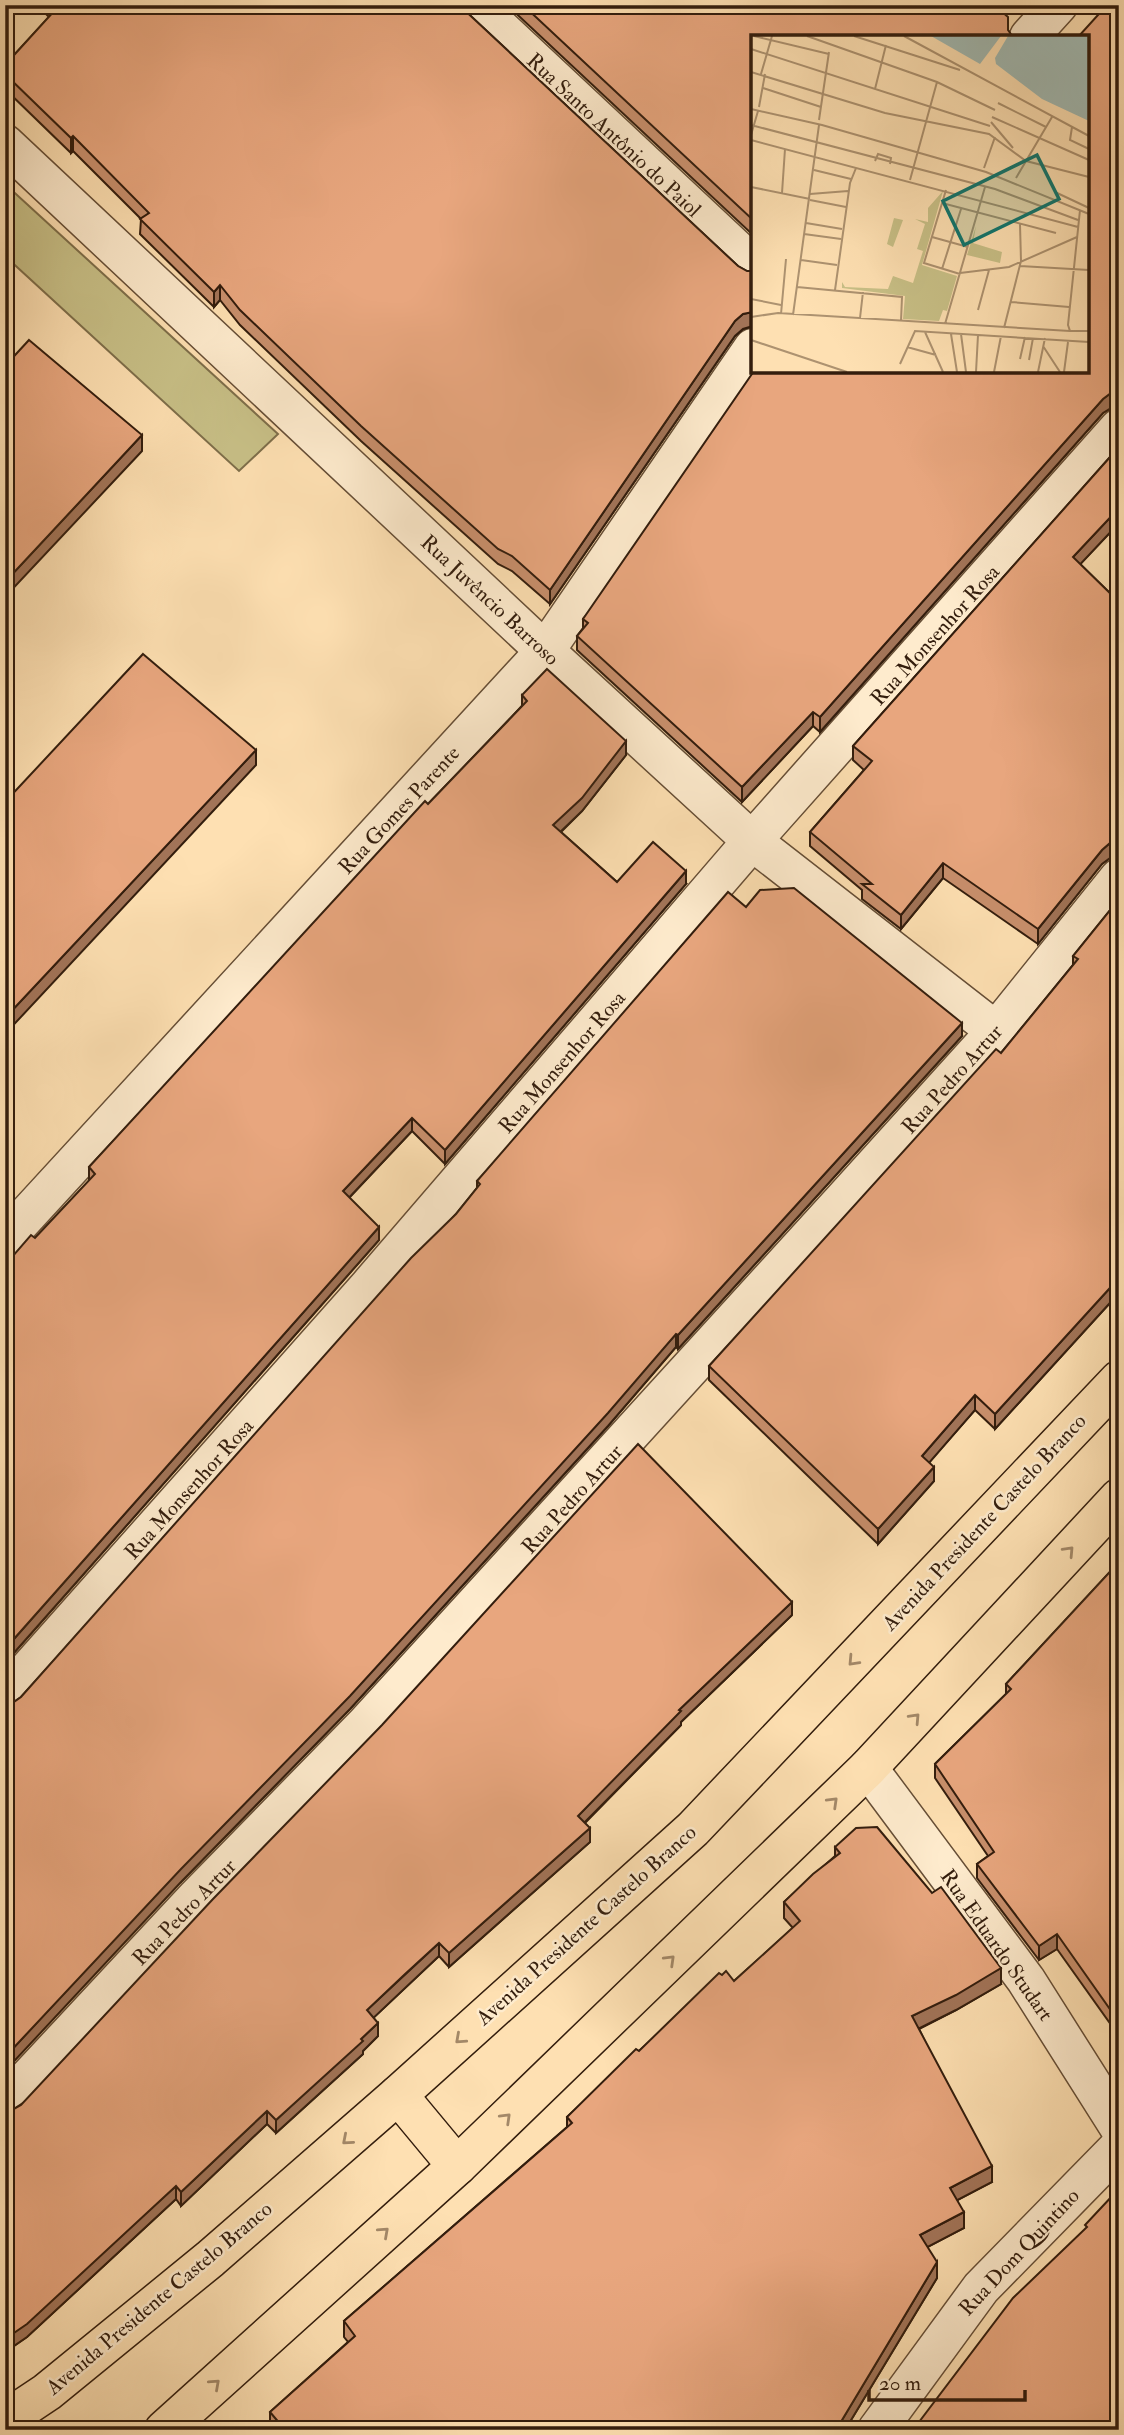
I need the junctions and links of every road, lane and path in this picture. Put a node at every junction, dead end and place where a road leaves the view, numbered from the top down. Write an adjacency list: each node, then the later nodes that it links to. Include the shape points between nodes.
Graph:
1 (475, 5): 5 (street, Rua Santo Antônio do Paiol)
2 (1058, 5): 3 (street)
3 (1031, 35)
4 (5, 144): 8 (street, Rua Juvêncio Barroso)
5 (751, 263)
6 (751, 351): 8 (street, Rua Gomes Parente)
7 (1119, 428): 9 (street, Rua Monsenhor Rosa)
8 (545, 651): 9 (street, Rua Juvêncio Barroso); 12 (street, Rua Gomes Parente)
9 (752, 841): 11 (street, Rua Juvêncio Barroso); 15 (street, Rua Monsenhor Rosa, via 369,1286)
10 (1119, 878): 11 (street, Rua Pedro Artur)
11 (996, 1031): 18 (street, Rua Pedro Artur, via 375,1714)
12 (5, 1239)
13 (1119, 1380): 17 (main road, Avenida Presidente Castelo Branco, one-way to 17, via 693,1829)
14 (1119, 1497): 16 (main road, one-way to 14)
15 (5, 1696)
16 (868, 1768): 19 (street, Rua Eduardo Studart, via 1026,1980); 21 (main road, one-way to 16)
17 (398, 2095): 21 (main road); 22 (main road, Avenida Presidente Castelo Branco, one-way to 22, via 209,2259 47,2392)
18 (5, 2103)
19 (1119, 2127)
20 (1119, 2147): 24 (street, Rua Dom Quintino, via 981,2288)
21 (457, 2166): 23 (main road, one-way to 21)
22 (5, 2420)
23 (164, 2430)
24 (877, 2430)

